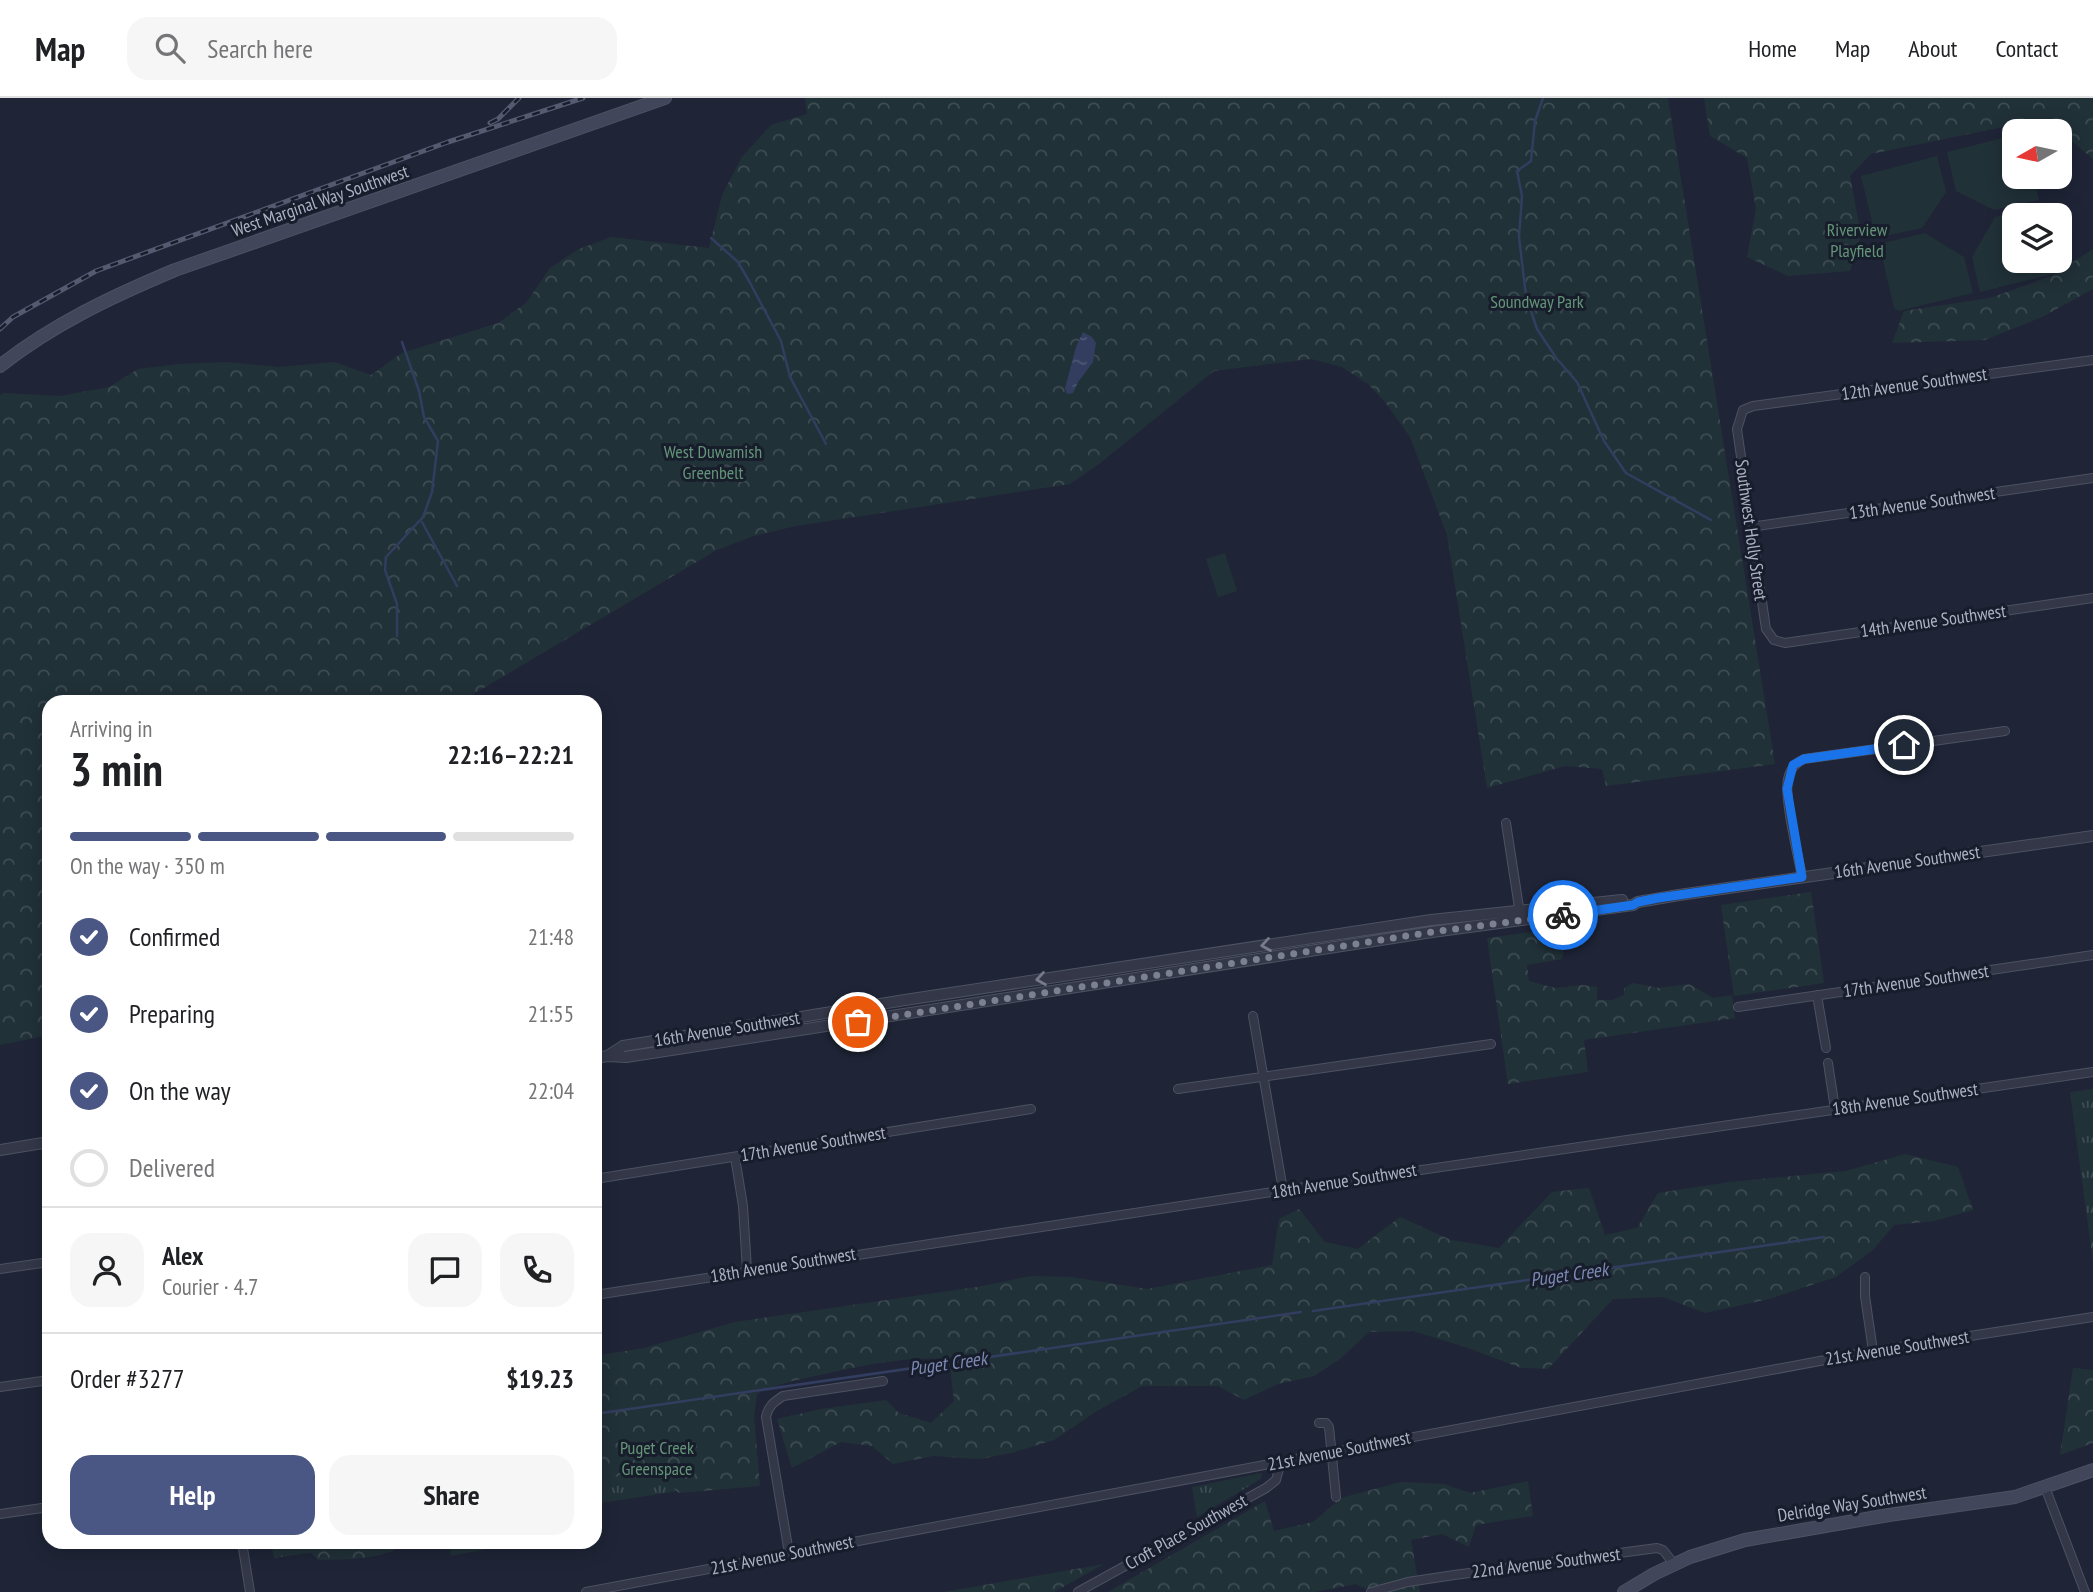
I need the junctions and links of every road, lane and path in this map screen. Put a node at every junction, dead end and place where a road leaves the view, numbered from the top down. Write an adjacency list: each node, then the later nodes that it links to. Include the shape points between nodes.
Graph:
1 (665, 98): 3 (main road, West Marginal Way Southwest, via 167,274 65,322)
2 (2093, 360): 4 (street, 12th Avenue Southwest, via 1753,406)
3 (0, 366)
4 (1739, 416): 6 (street, Southwest Holly Street, via 1738,440)
5 (2093, 478): 6 (street, 13th Avenue Southwest)
6 (1751, 527): 8 (street, Southwest Holly Street, via 1766,629)
7 (2093, 598): 8 (street, 14th Avenue Southwest, via 1785,643)
8 (1774, 640)
9 (2005, 731): 12 (street, via 1797,762 1787,789)
10 (1506, 823): 13 (street)
11 (2093, 836): 12 (street, 16th Avenue Southwest)
12 (1802, 877): 13 (street, 16th Avenue Southwest, via 1633,905)
13 (1520, 915): 20 (street, 16th Avenue Southwest, via 626,1057)
14 (2093, 955): 15 (street, 17th Avenue Southwest)
15 (1817, 995): 16 (street, 17th Avenue Southwest); 19 (street)
16 (1738, 1007)
17 (1253, 1016): 23 (street)
18 (1491, 1044): 23 (street)
19 (1826, 1048)
20 (602, 1057)
21 (1828, 1063): 26 (street)
22 (2093, 1072): 26 (street, 18th Avenue Southwest)
23 (1263, 1076): 24 (street); 31 (street)
24 (1178, 1089)
25 (1031, 1109): 29 (street, 17th Avenue Southwest)
26 (1835, 1110): 31 (street, 18th Avenue Southwest)
27 (42, 1143): 28 (street)
28 (0, 1150)
29 (735, 1157): 30 (street, 17th Avenue Southwest); 34 (street)
30 (602, 1177)
31 (1283, 1190): 34 (street, 18th Avenue Southwest)
32 (42, 1263): 33 (street)
33 (0, 1269)
34 (747, 1270): 36 (street, 18th Avenue Southwest)
35 (1865, 1277): 38 (street)
36 (602, 1294)
37 (2093, 1317): 38 (street, 21st Avenue Southwest)
38 (1873, 1351): 43 (street, 21st Avenue Southwest)
39 (42, 1381): 41 (street)
40 (883, 1381): 51 (street, via 783,1396 768,1410)
41 (0, 1387)
42 (1319, 1423): 43 (street, via 1329,1427)
43 (1333, 1452): 44 (street, 21st Avenue Southwest); 47 (street)
44 (1281, 1462): 51 (street, 21st Avenue Southwest); 55 (street, Croft Place Southwest, via 1276,1480 1266,1488)
45 (2093, 1470): 46 (main road, Delridge Way Southwest)
46 (2045, 1487): 52 (main road, Delridge Way Southwest, via 2015,1497 1754,1538); 58 (street)
47 (1336, 1496)
48 (42, 1508): 49 (street)
49 (0, 1514)
50 (244, 1549): 53 (street)
51 (789, 1553): 54 (street, 21st Avenue Southwest)
52 (1674, 1564): 56 (street, 22nd Avenue Southwest, via 1657,1548 1431,1578); 57 (main road, Delridge Way Southwest)
53 (250, 1592)
54 (586, 1592)
55 (1077, 1592)
56 (1371, 1592)
57 (1624, 1592)
58 (2085, 1592)

